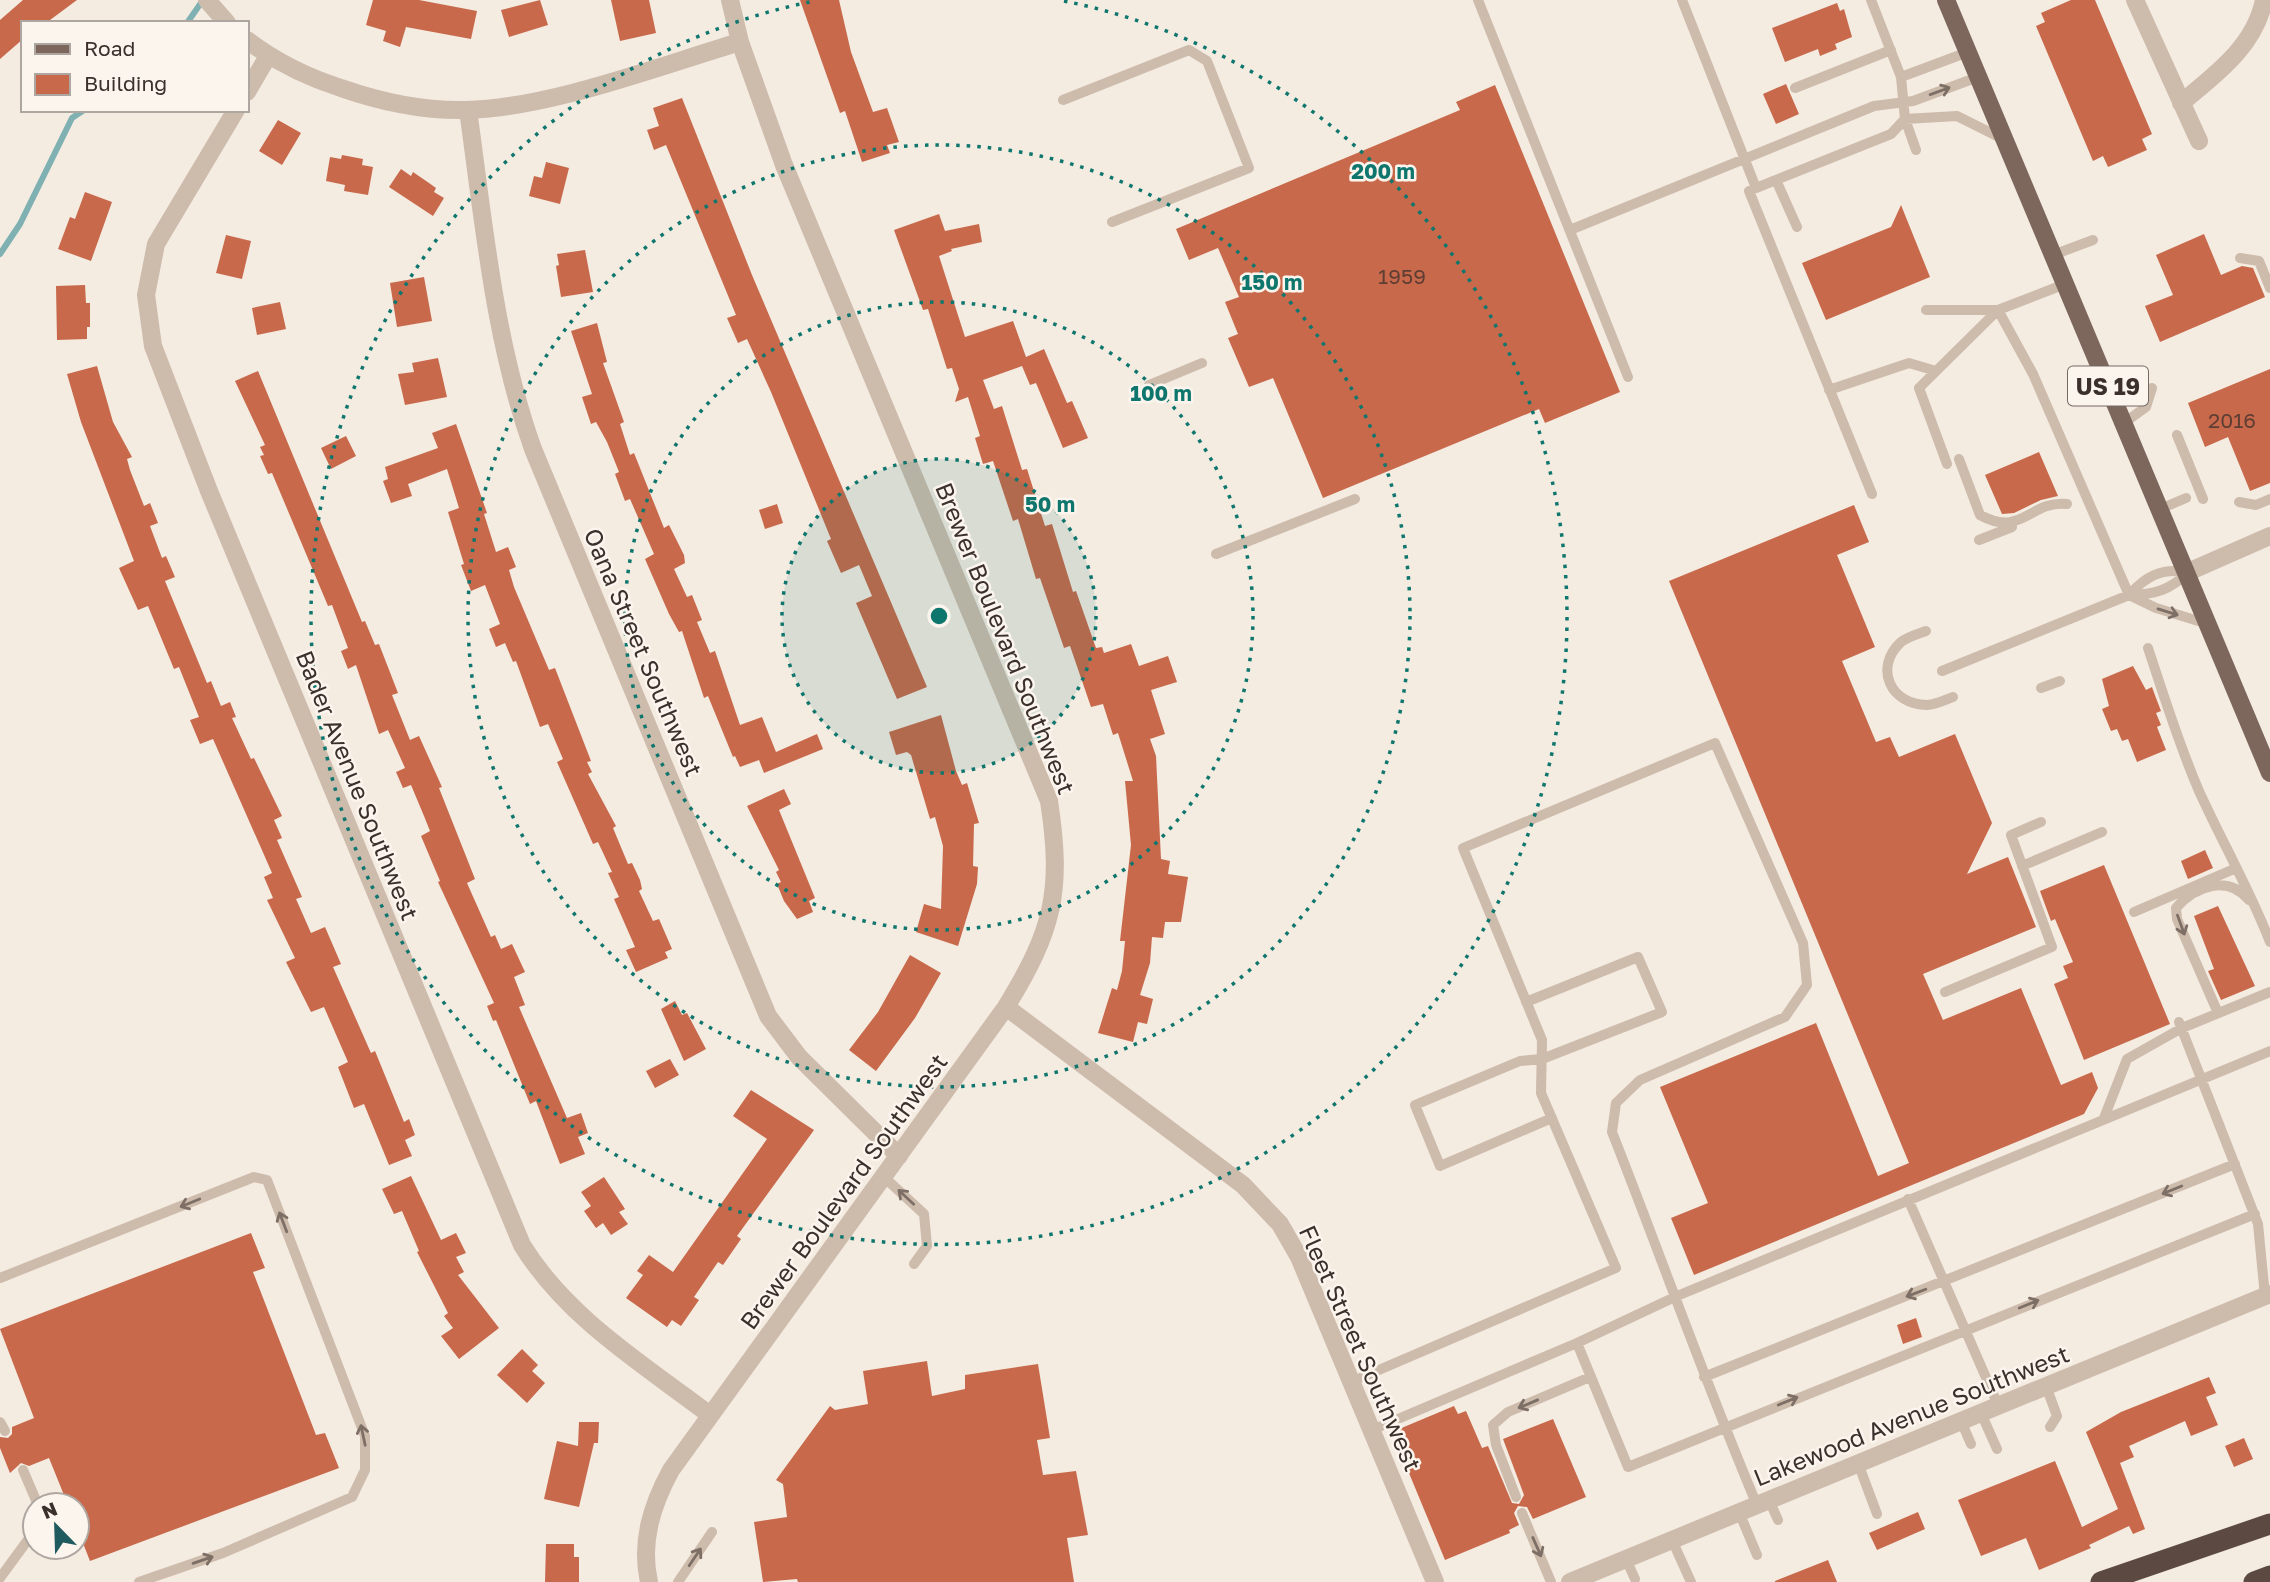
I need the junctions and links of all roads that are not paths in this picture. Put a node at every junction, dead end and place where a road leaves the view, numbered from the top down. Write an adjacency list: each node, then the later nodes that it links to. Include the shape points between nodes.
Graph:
1 (207, 0): 9 (street)
2 (730, 0): 11 (street, Brewer Boulevard Southwest)
3 (1478, 0): 33 (lane)
4 (1682, 0): 28 (lane)
5 (1871, 0): 12 (lane)
6 (1946, 0): 13 (main road, US 19)
7 (2135, 0): 21 (street)
8 (2264, 0): 21 (street, via 2261,17 2242,48)
9 (225, 21)
10 (248, 41): 14 (street)
11 (740, 42): 22 (street, via 545,99); 83 (street, Brewer Boulevard Southwest, via 783,165 1049,801 1057,852 1052,908 1035,960)
12 (1891, 50): 15 (lane); 17 (lane)
13 (1968, 52): 15 (lane); 16 (main road, US 19)
14 (268, 57): 18 (street); 22 (street, via 310,78 371,99)
15 (1901, 77): 20 (lane)
16 (1978, 77): 20 (lane, one-way to 16, via 1913,101); 25 (main road, US 19)
17 (1796, 88)
18 (248, 90)
19 (1063, 100): 31 (lane, via 1189,50 1207,61 1228,113 1249,168)
20 (1901, 101): 24 (lane); 28 (lane, via 1874,106)
21 (2181, 103): 26 (street)
22 (468, 110): 91 (street, Oana Street Southwest, via 501,341 533,449 768,1016 799,1057)
23 (235, 112): 110 (street, Bader Avenue Southwest, via 156,244 146,295 153,346 522,1245 568,1306)
24 (1905, 119): 25 (lane, via 1958,116); 27 (lane); 29 (lane, via 1891,134)
25 (2004, 139): 35 (main road, US 19)
26 (2199, 141)
27 (1916, 150)
28 (1746, 160): 30 (lane); 33 (lane)
29 (1776, 180): 30 (lane); 32 (lane)
30 (1756, 188): 46 (lane, via 1749,191)
31 (1112, 222)
32 (1797, 227)
33 (1570, 230): 43 (lane)
34 (2093, 240): 35 (lane)
35 (2053, 255): 37 (main road, US 19)
36 (2240, 258): 38 (lane, via 2259,261)
37 (2065, 284): 40 (lane); 47 (main road, US 19)
38 (2270, 288)
39 (1926, 310): 40 (lane)
40 (1998, 310): 42 (lane); 52 (lane, via 2034,374)
41 (1202, 363): 44 (lane)
42 (1937, 371): 46 (lane, via 1909,363); 50 (lane, via 1919,388)
43 (1628, 377)
44 (1149, 385)
45 (2152, 388): 47 (lane, via 2146,407)
46 (1829, 390): 51 (lane)
47 (2124, 423): 59 (main road, US 19)
48 (2177, 435): 55 (lane)
49 (1959, 459): 58 (lane, via 1980,515 1994,523 2008,525 2057,503)
50 (1947, 464)
51 (1872, 494)
52 (2085, 497): 58 (lane); 64 (lane)
53 (2186, 498): 59 (lane)
54 (1355, 499): 62 (lane)
55 (2203, 499)
56 (2270, 499): 57 (lane, via 2256,505)
57 (2239, 502)
58 (2067, 504): 61 (lane)
59 (2160, 509): 63 (main road, US 19)
60 (2270, 536): 63 (street)
61 (1979, 540)
62 (1216, 554)
63 (2188, 572): 64 (lane, via 2176,584 2151,595); 64 (lane, via 2169,569 2143,579); 65 (main road, US 19)
64 (2129, 595): 65 (lane, one-way to 65); 68 (lane)
65 (2208, 624): 72 (main road, US 19)
66 (1926, 631): 71 (lane, via 1902,641 1891,654 1886,673 1893,692 1907,702 1929,706)
67 (2148, 648): 76 (lane, via 2182,751)
68 (1942, 671)
69 (2060, 681): 70 (lane)
70 (2041, 688)
71 (1953, 697)
72 (2270, 773)
73 (2041, 822): 75 (lane, via 2011,835)
74 (2102, 832): 75 (lane)
75 (2022, 866): 80 (lane, via 2052,947)
76 (2234, 869): 77 (lane); 78 (lane)
77 (2258, 910): 79 (lane); 84 (lane, one-way to 84, via 2233,886 2219,883 2184,899 2176,908)
78 (2134, 912)
79 (2270, 942)
80 (1945, 992)
81 (2270, 992): 84 (lane)
82 (1526, 1002): 87 (lane, via 1542,1040); 87 (lane, via 1638,957 1662,1012); 101 (lane, via 1463,848 1715,743 1803,943 1807,985 1785,1017 1640,1080 1616,1103 1612,1132)
83 (1006, 1007): 91 (street, Brewer Boulevard Southwest); 106 (street, Fleet Street Southwest, via 1243,1185 1280,1224 1299,1257)
84 (2218, 1013): 85 (lane)
85 (2180, 1025): 88 (lane); 90 (lane, via 2127,1059)
86 (2270, 1051): 88 (lane)
87 (1542, 1059): 89 (lane, via 1541,1093); 89 (lane, via 1520,1061 1415,1105 1440,1166)
88 (2201, 1078): 90 (lane); 92 (lane)
89 (1552, 1118): 106 (lane, via 1616,1268)
90 (2104, 1118): 94 (lane)
91 (899, 1156): 93 (street, Brewer Boulevard Southwest)
92 (2235, 1164): 95 (lane); 99 (lane, one-way to 99)
93 (884, 1177): 97 (lane, one-way to 93, via 927,1246 924,1214); 110 (street, Brewer Boulevard Southwest)
94 (1908, 1199): 99 (lane); 101 (lane)
95 (2261, 1220): 96 (lane); 100 (lane); 102 (lane, one-way to 95)
96 (2270, 1234)
97 (914, 1264)
98 (0, 1278): 137 (lane, one-way to 98, via 222,1553 352,1497 365,1470 365,1436 267,1180 254,1177)
99 (1945, 1282): 102 (lane); 105 (lane, one-way to 105)
100 (2267, 1295): 107 (street, Lakewood Avenue Southwest)
101 (1677, 1296): 103 (lane); 105 (lane)
102 (1966, 1329): 108 (lane); 112 (lane, one-way to 102)
103 (1577, 1343): 104 (lane); 114 (lane)
104 (1590, 1377): 112 (lane, via 1628,1467); 120 (lane, one-way to 120, via 1508,1412 1493,1425)
105 (1704, 1377): 112 (lane)
106 (1351, 1382): 114 (street, Fleet Street Southwest)
107 (2046, 1386): 108 (street, Lakewood Avenue Southwest); 113 (lane, via 2057,1416)
108 (1998, 1405): 109 (street, Lakewood Avenue Southwest)
109 (1981, 1413): 111 (street, Lakewood Avenue Southwest); 116 (lane)
110 (710, 1415): 138 (street, Brewer Boulevard Southwest, via 657,1496 647,1531)
111 (1961, 1421): 115 (lane); 117 (street, Lakewood Avenue Southwest)
112 (1724, 1427): 121 (lane)
113 (2050, 1427)
114 (1372, 1430): 140 (street, Fleet Street Southwest)
115 (1971, 1444)
116 (1997, 1449)
117 (1858, 1463): 121 (street, Lakewood Avenue Southwest); 125 (lane)
118 (23, 1470): 119 (lane)
119 (32, 1491)
120 (1516, 1497)
121 (1763, 1503): 122 (street, Lakewood Avenue Southwest); 126 (lane)
122 (1739, 1512): 129 (street, Lakewood Avenue Southwest); 132 (lane)
123 (1522, 1513): 141 (lane, one-way to 141)
124 (2270, 1513): 131 (highway)
125 (1877, 1514)
126 (1778, 1521)
127 (2270, 1524): 131 (highway)
128 (712, 1532): 139 (lane, one-way to 128)
129 (1672, 1539): 133 (street, Lakewood Avenue Southwest); 143 (lane)
130 (21, 1549): 135 (lane)
131 (2176, 1554): 144 (highway)
132 (1757, 1555)
133 (1626, 1559): 136 (lane); 142 (street, Lakewood Avenue Southwest)
134 (2270, 1576): 145 (highway)
135 (0, 1578)
136 (1636, 1579)
137 (139, 1582)
138 (649, 1582)
139 (678, 1582)
140 (1435, 1582)
141 (1551, 1582)
142 (1570, 1582)
143 (1691, 1582)
144 (2101, 1582)
145 (2254, 1582)

